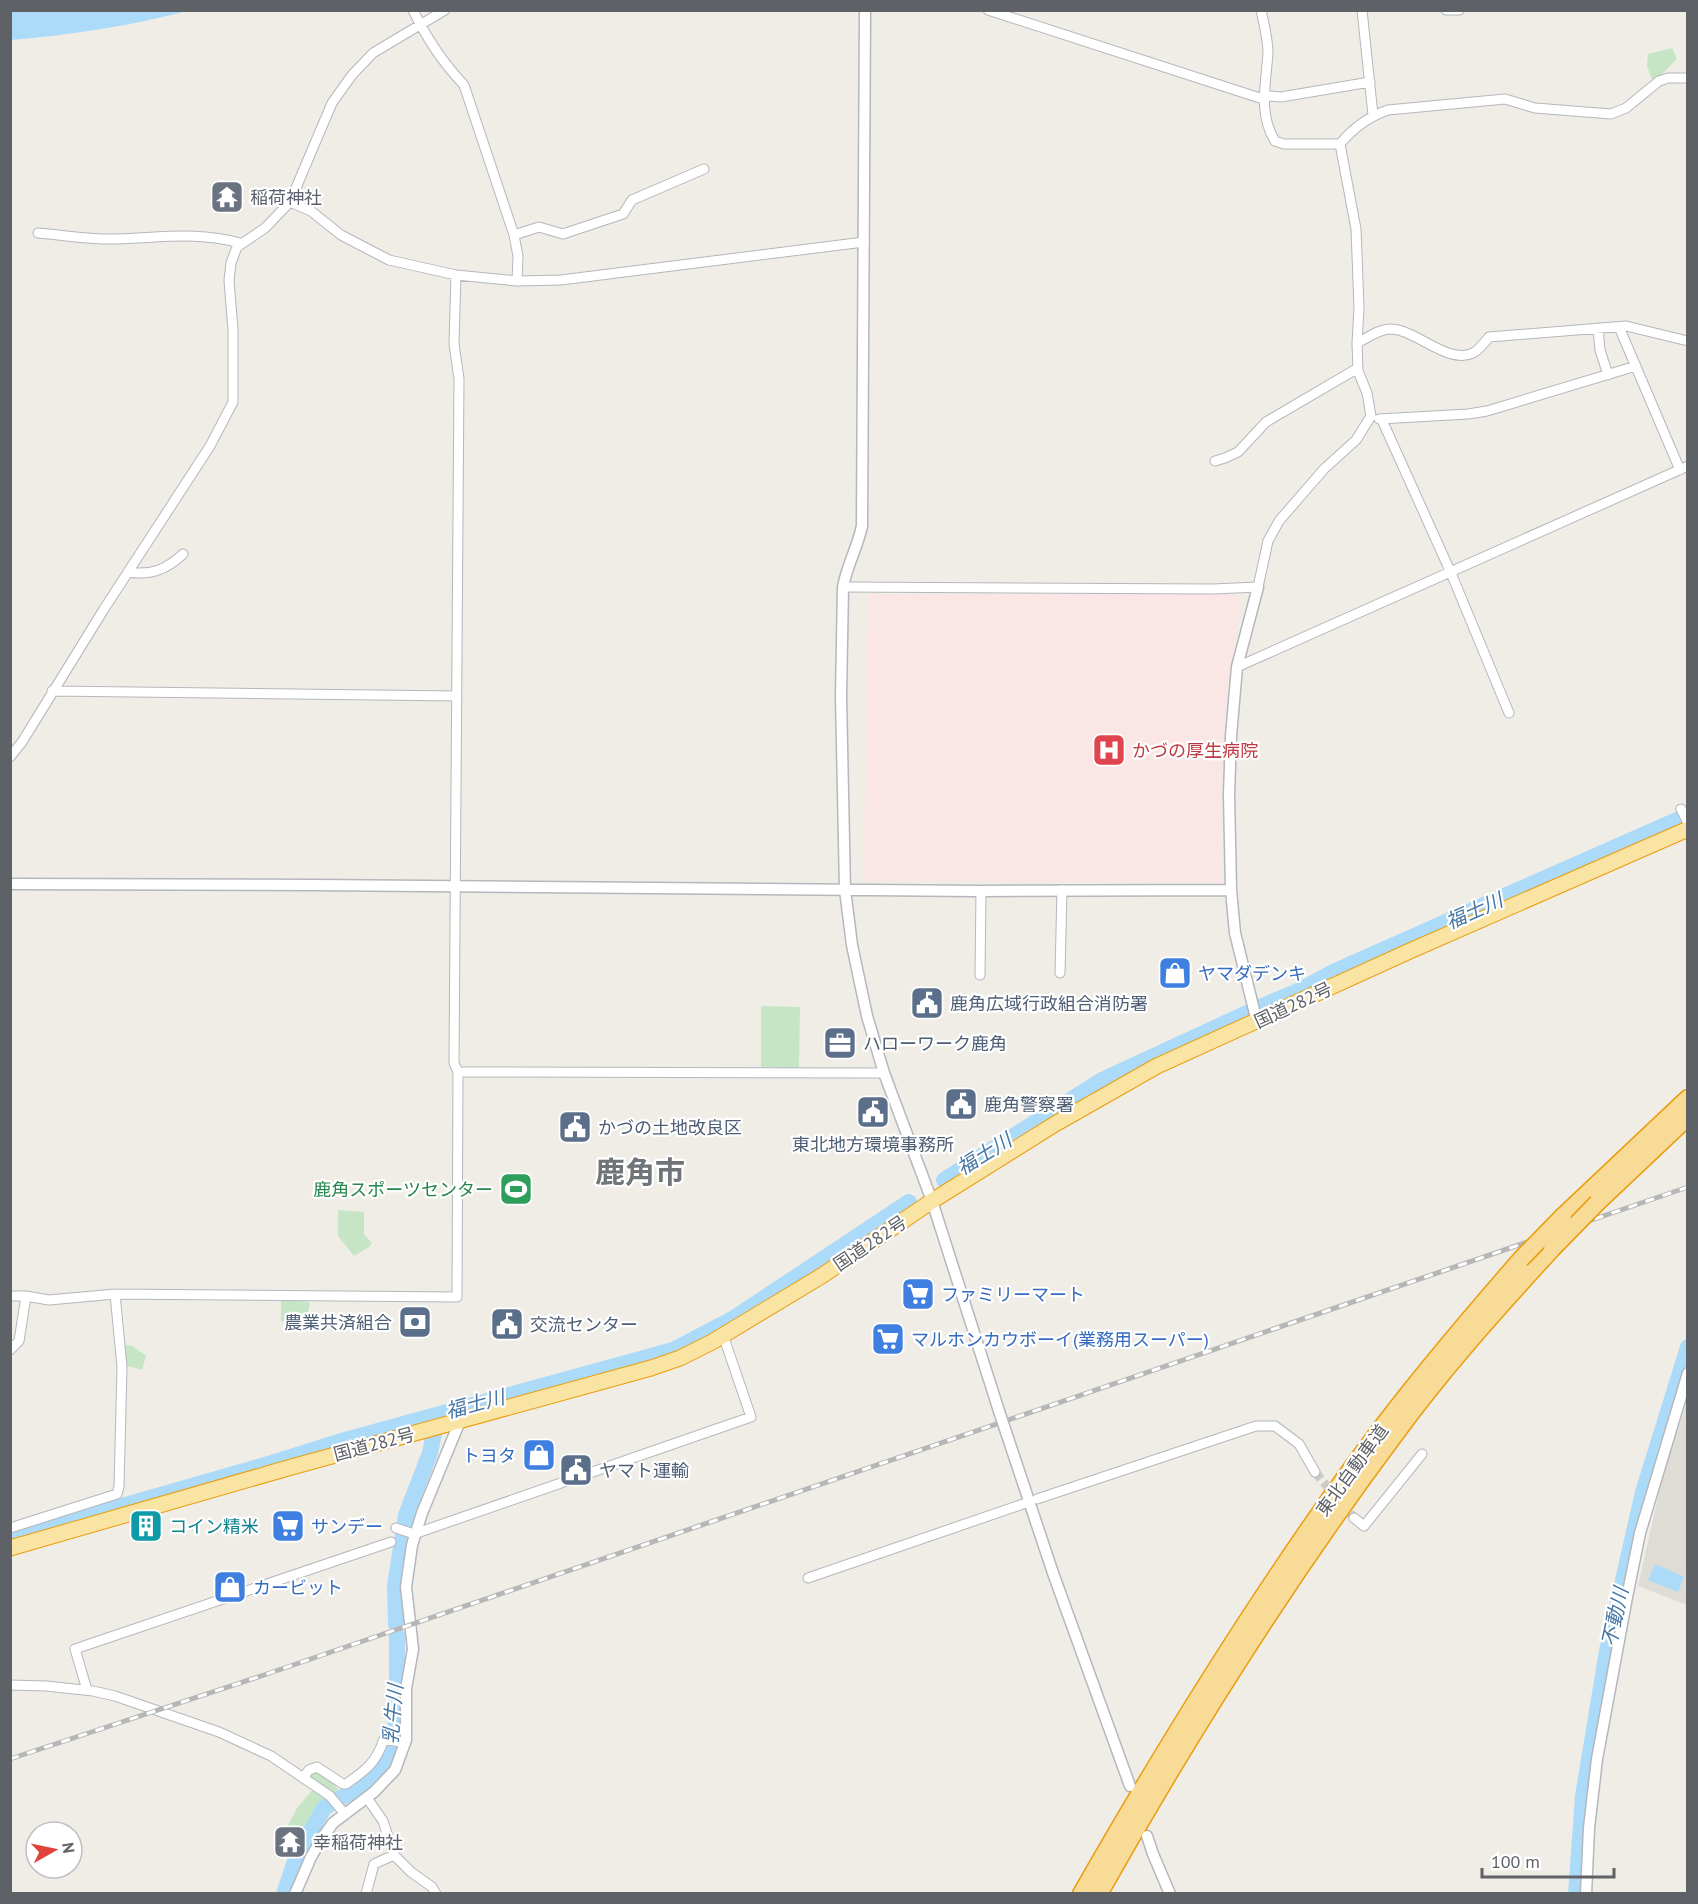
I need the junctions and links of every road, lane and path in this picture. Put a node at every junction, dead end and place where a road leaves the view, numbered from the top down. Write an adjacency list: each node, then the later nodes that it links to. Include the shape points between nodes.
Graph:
1 (413, 10): 9 (street)
2 (445, 10): 9 (street)
3 (865, 10): 19 (street)
4 (988, 10): 12 (street)
5 (1262, 10): 12 (street, via 1268,50)
6 (1362, 10): 11 (street)
7 (1446, 10): 8 (street)
8 (1459, 10)
9 (419, 24): 16 (street, via 373,53 352,75 332,103); 18 (street, via 464,85)
10 (1688, 78): 13 (street, via 1659,81 1626,108 1611,114 1535,108 1505,99 1399,108)
11 (1370, 82): 12 (street); 13 (street)
12 (1263, 99): 14 (street, via 1275,141)
13 (1373, 115): 14 (street, via 1350,131)
14 (1340, 144): 26 (street, via 1356,229)
15 (704, 169): 18 (street, via 632,200 623,214 562,234 539,227)
16 (290, 202): 20 (street, via 265,228); 21 (street, via 389,260)
17 (38, 233): 20 (street, via 114,239 202,235)
18 (514, 235): 22 (street)
19 (864, 242): 22 (street, via 561,280); 37 (street, via 862,526)
20 (240, 243): 35 (street, via 228,280 233,402 210,446)
21 (456, 275): 22 (street); 41 (street)
22 (517, 281)
23 (1619, 327): 24 (street); 25 (street); 27 (street)
24 (1598, 328): 26 (street, via 1489,337 1473,353 1457,356 1392,329); 29 (street)
25 (1688, 341)
26 (1357, 343): 28 (street)
27 (1636, 366): 29 (street); 33 (street)
28 (1358, 368): 30 (street); 32 (street, via 1266,422 1238,452)
29 (1608, 375): 31 (street, via 1487,411)
30 (1371, 416): 31 (street); 38 (street, via 1356,440 1324,469 1279,521 1268,542)
31 (1383, 420): 36 (street)
32 (1215, 460)
33 (1684, 468): 36 (street)
34 (183, 554): 35 (street, via 163,569)
35 (128, 572): 40 (street)
36 (1451, 573): 39 (street); 42 (street)
37 (843, 587): 38 (street); 49 (street)
38 (1257, 587): 39 (street)
39 (1237, 668): 51 (street, via 1229,783)
40 (52, 691): 41 (street); 43 (street)
41 (457, 696): 48 (street)
42 (1509, 713)
43 (10, 757)
44 (1681, 809): 45 (street)
45 (1688, 823)
46 (1688, 829): 55 (highway, 国道282号)
47 (10, 884): 48 (street)
48 (456, 888): 49 (street); 56 (street, via 454,1063)
49 (845, 890): 52 (street); 57 (street, via 867,1016)
50 (1062, 890): 51 (street); 52 (street); 53 (street)
51 (1231, 890): 55 (street, via 1235,933)
52 (981, 891): 54 (street)
53 (1060, 972)
54 (981, 975)
55 (1257, 1022): 60 (highway, 国道282号, via 1157,1066 1098,1098)
56 (458, 1072): 57 (street); 61 (street, via 457,1297)
57 (884, 1073): 60 (street)
58 (1688, 1098): 91 (highway, 東北自動車道, bridge, via 1521,1259 1383,1426 1303,1538 1188,1713)
59 (1688, 1117): 92 (highway, 東北自動車道, bridge, via 1552,1249 1484,1324 1394,1436 1315,1545 1201,1720)
60 (932, 1201): 64 (highway, 国道282号, via 823,1275); 83 (street, bridge, via 1053,1573)
61 (115, 1294): 63 (street, via 49,1300); 73 (street, via 122,1377 117,1494)
62 (10, 1296): 63 (street)
63 (26, 1296): 65 (street, via 19,1341)
64 (723, 1335): 67 (highway, 国道282号, via 651,1368); 75 (street, via 751,1417)
65 (10, 1350)
66 (1688, 1373): 94 (street, via 1640,1533 1627,1597 1597,1759)
67 (455, 1422): 75 (street); 77 (highway, 国道282号)
68 (1422, 1454): 72 (street, via 1364,1526)
69 (1315, 1472): 70 (street, via 1299,1444 1275,1426 1256,1426)
70 (1037, 1499)
71 (1023, 1503): 78 (street)
72 (1354, 1518)
73 (10, 1528)
74 (396, 1528): 75 (street)
75 (412, 1533): 81 (street, via 406,1587 412,1649 406,1689)
76 (391, 1542): 80 (street, via 75,1649)
77 (10, 1548)
78 (808, 1578)
79 (10, 1685): 80 (street)
80 (87, 1690): 82 (street, via 219,1732 270,1756)
81 (405, 1743): 82 (street, via 384,1739 373,1763 346,1784 317,1767); 84 (street, via 395,1770)
82 (303, 1778): 85 (street, via 330,1796)
83 (1130, 1786)
84 (367, 1798): 85 (street); 87 (street, via 383,1821)
85 (344, 1813): 88 (street, via 311,1857)
86 (1148, 1836): 93 (street)
87 (394, 1855): 89 (street, via 374,1864); 90 (street)
88 (295, 1893)
89 (366, 1893)
90 (436, 1893)
91 (1082, 1893)
92 (1099, 1893)
93 (1170, 1893)
94 (1586, 1893)

